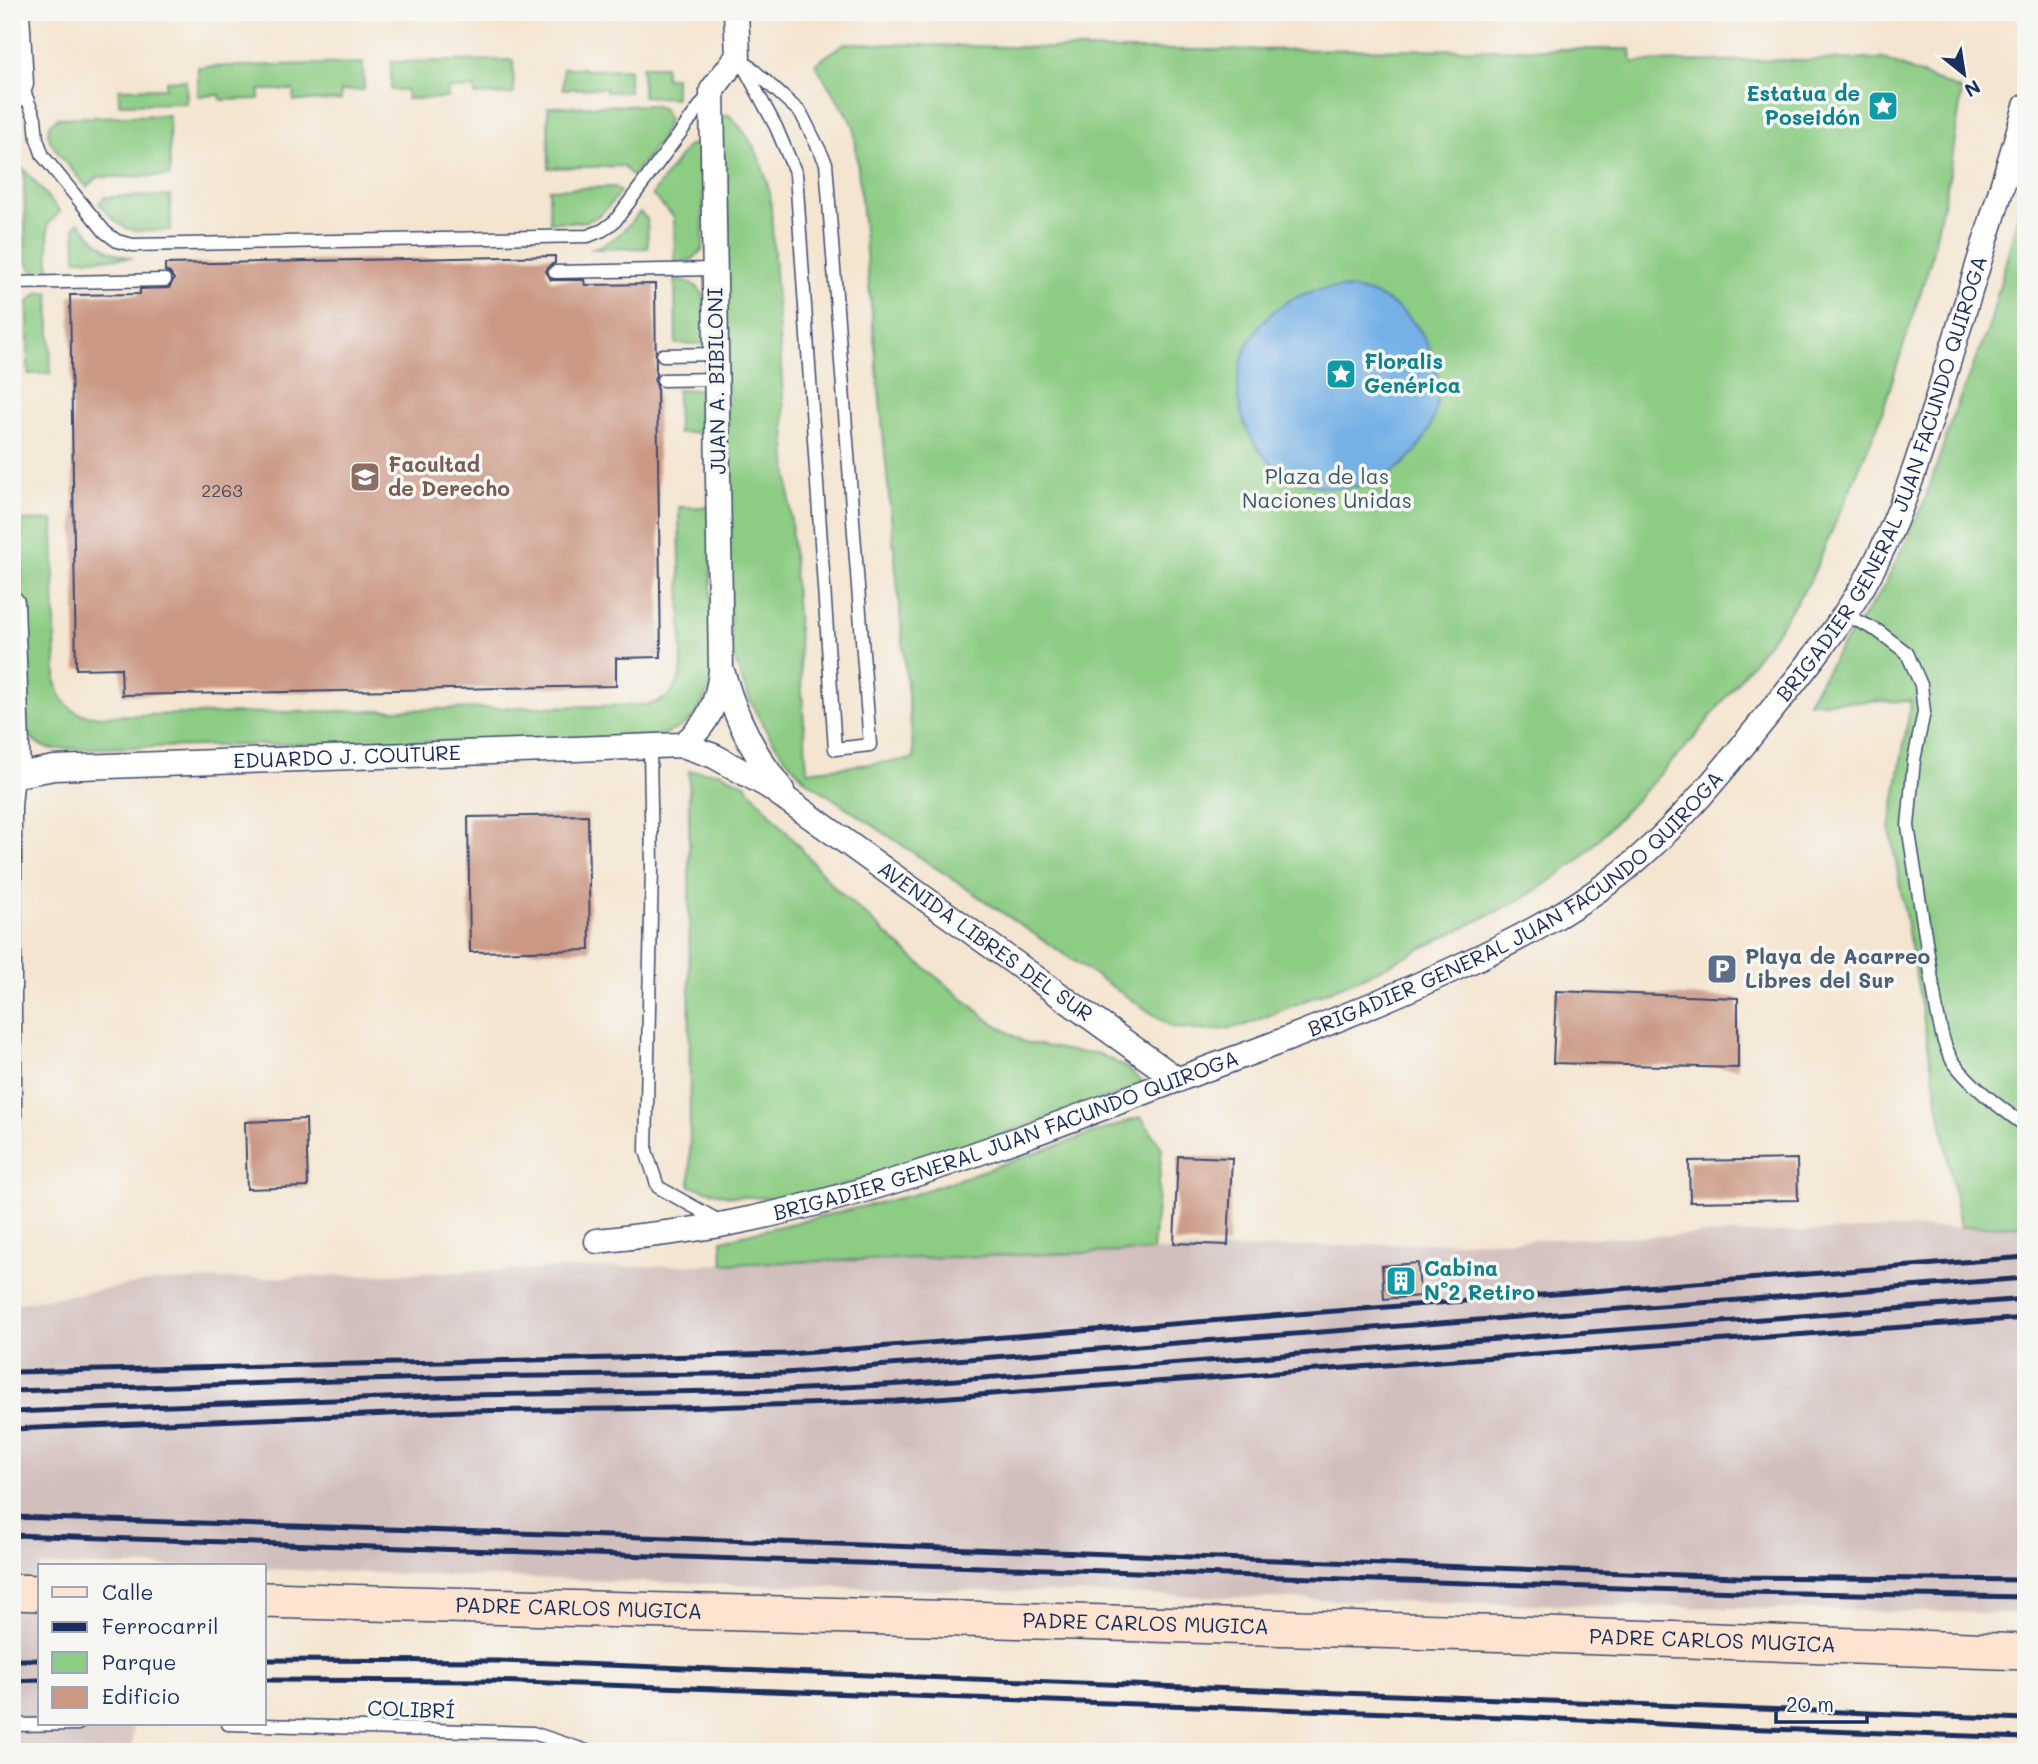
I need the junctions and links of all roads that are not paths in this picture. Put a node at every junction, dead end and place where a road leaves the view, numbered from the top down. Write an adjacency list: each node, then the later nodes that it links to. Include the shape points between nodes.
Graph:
1 (17, 12): 5 (street)
2 (736, 12): 3 (street)
3 (738, 56): 3 (lane, via 796,174 835,749 870,745 826,163 801,113); 4 (street)
4 (712, 90): 5 (lane, via 615,221 588,236 133,244 104,232 43,156 35,118); 7 (street, JUAN A. BIBILONI)
5 (17, 92)
6 (2026, 106): 16 (street, BRIGADIER GENERAL JUAN FACUNDO QUIROGA, via 1919,457 1882,550)
7 (715, 269): 8 (lane); 11 (street, JUAN A. BIBILONI)
8 (555, 272)
9 (165, 280): 10 (lane)
10 (12, 283)
11 (716, 354): 12 (lane); 13 (street, JUAN A. BIBILONI)
12 (663, 355)
13 (717, 379): 14 (lane); 17 (street, JUAN A. BIBILONI)
14 (663, 380)
15 (12, 603): 20 (street)
16 (1844, 614): 22 (street, BRIGADIER GENERAL JUAN FACUNDO QUIROGA, via 1717,779 1614,879 1508,944 1392,998); 24 (lane, via 1907,653 1921,685 1924,712 1908,826 1944,1041 1955,1064)
17 (721, 670): 18 (street, JUAN A. BIBILONI, via 707,720); 21 (street, AVENIDA LIBRES DEL SUR, via 745,735)
18 (682, 745): 19 (street, EDUARDO J. COUTURE); 21 (street, AVENIDA LIBRES DEL SUR, via 714,756)
19 (650, 748): 20 (street, EDUARDO J. COUTURE, via 54,768); 25 (lane, via 646,1151 658,1187)
20 (15, 776): 23 (lane)
21 (794, 804): 22 (street, AVENIDA LIBRES DEL SUR)
22 (1178, 1080): 25 (street, BRIGADIER GENERAL JUAN FACUNDO QUIROGA, via 893,1180)
23 (15, 1119)
24 (2026, 1126)
25 (724, 1224): 26 (street, BRIGADIER GENERAL JUAN FACUNDO QUIROGA)
26 (597, 1241)
27 (12, 1592): 28 (street)
28 (38, 1593)
29 (266, 1600): 30 (street, PADRE CARLOS MUGICA)
30 (2026, 1652)
31 (12, 1725): 32 (lane)
32 (38, 1725)
33 (266, 1725): 34 (lane, COLIBRÍ, via 533,1732)
34 (590, 1752)

